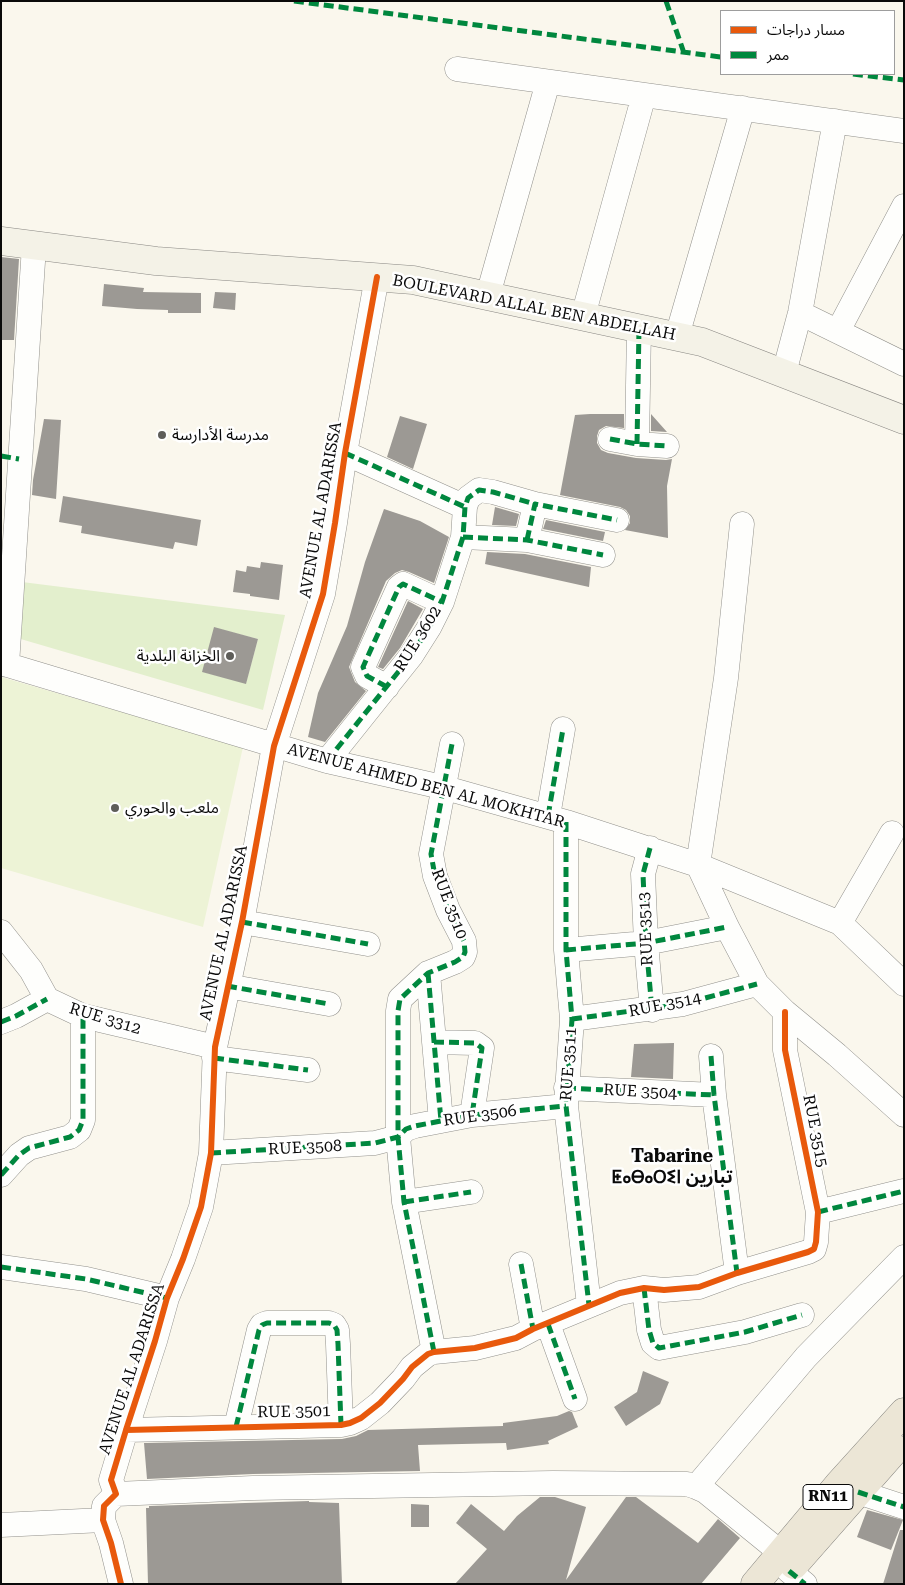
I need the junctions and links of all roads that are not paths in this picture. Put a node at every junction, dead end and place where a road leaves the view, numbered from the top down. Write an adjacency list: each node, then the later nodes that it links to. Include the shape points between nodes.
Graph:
1 (457, 69): 2 (street)
2 (548, 82): 3 (street); 11 (street)
3 (644, 95): 4 (street); 13 (street)
4 (743, 108): 5 (street); 16 (street)
5 (835, 121): 6 (street); 12 (street)
6 (904, 131)
7 (904, 206): 15 (street)
8 (1, 241): 9 (street, BOULEVARD ALLAL BEN ABDELLAH)
9 (34, 246): 10 (street, BOULEVARD ALLAL BEN ABDELLAH, via 156,261); 24 (street)
10 (378, 277): 11 (street, BOULEVARD ALLAL BEN ABDELLAH, via 414,280); 23 (street, AVENUE AL ADARISSA)
11 (488, 295): 13 (street, BOULEVARD ALLAL BEN ABDELLAH)
12 (800, 313): 15 (street); 18 (street)
13 (583, 316): 14 (street, BOULEVARD ALLAL BEN ABDELLAH)
14 (639, 328): 16 (street, BOULEVARD ALLAL BEN ABDELLAH); 21 (street)
15 (838, 331): 17 (street)
16 (677, 336): 18 (street, BOULEVARD ALLAL BEN ABDELLAH)
17 (904, 364)
18 (784, 372): 19 (street, BOULEVARD ALLAL BEN ABDELLAH)
19 (904, 420)
20 (610, 439): 21 (street)
21 (637, 444): 22 (street)
22 (667, 446)
23 (344, 453): 25 (street); 38 (street, AVENUE AL ADARISSA, via 323,594)
24 (10, 457): 32 (street)
25 (466, 503): 26 (street, via 479,490); 29 (street, RUE 3602)
26 (535, 504): 27 (street); 30 (street)
27 (617, 520)
28 (742, 524): 44 (street, via 726,678)
29 (463, 538): 30 (street); 33 (street, RUE 3602)
30 (526, 540): 31 (street)
31 (603, 555)
32 (6, 586): 34 (street)
33 (442, 602): 35 (street, RUE 3602, via 411,656); 35 (street, via 403,584 399,587 363,667 367,676)
34 (4, 664): 38 (street, AVENUE AHMED BEN AL MOKHTAR)
35 (387, 687): 39 (street, RUE 3602)
36 (563, 729): 41 (street, RUE 3511)
37 (452, 744): 40 (street)
38 (274, 746): 39 (street, AVENUE AHMED BEN AL MOKHTAR); 45 (street, AVENUE AL ADARISSA)
39 (327, 761): 40 (street, AVENUE AHMED BEN AL MOKHTAR)
40 (442, 787): 41 (street, AVENUE AHMED BEN AL MOKHTAR); 52 (street, RUE 3510, via 431,854 435,876 464,941 465,952 456,962)
41 (557, 819): 43 (street, AVENUE AHMED BEN AL MOKHTAR); 51 (street, RUE 3511)
42 (892, 832): 46 (street)
43 (650, 848): 44 (street, AVENUE AHMED BEN AL MOKHTAR); 49 (street, RUE 3513, via 643,874)
44 (698, 865): 46 (street, AVENUE AHMED BEN AL MOKHTAR); 47 (street)
45 (242, 922): 50 (street); 55 (street, AVENUE AL ADARISSA)
46 (840, 923): 54 (street)
47 (727, 927): 49 (street); 53 (street)
48 (1, 932): 56 (street, RUE 3312, via 31,970)
49 (646, 943): 51 (street); 58 (street, RUE 3513)
50 (368, 944)
51 (566, 950): 61 (street, RUE 3511)
52 (428, 973): 63 (street); 72 (street, RUE 3510, via 402,996 399,1003)
53 (757, 984): 58 (street, RUE 3514); 59 (street)
54 (904, 984)
55 (228, 986): 57 (street); 64 (street, AVENUE AL ADARISSA)
56 (47, 999): 60 (street, RUE 3312); 62 (street)
57 (329, 1004)
58 (652, 1010): 61 (street, RUE 3514)
59 (785, 1012): 70 (street); 78 (street, RUE 3515, via 785,1050)
60 (83, 1016): 64 (street, RUE 3312); 74 (street, via 83,1120 79,1130 70,1137 28,1148)
61 (572, 1020): 68 (street, RUE 3511)
62 (1, 1022)
63 (434, 1042): 69 (street, via 476,1043 482,1048); 71 (street)
64 (214, 1052): 66 (street, RUE 3312); 73 (street, AVENUE AL ADARISSA)
65 (711, 1056): 67 (street)
66 (308, 1070)
67 (714, 1096): 68 (street, RUE 3504); 82 (street)
68 (566, 1097): 69 (street, RUE 3506); 85 (street, RUE 3511)
69 (472, 1115): 71 (street, RUE 3506)
70 (904, 1115)
71 (441, 1121): 72 (street, RUE 3506, via 406,1129)
72 (398, 1137): 73 (street, RUE 3508, via 353,1145); 77 (street, RUE 3510)
73 (211, 1153): 84 (street, AVENUE AL ADARISSA, via 201,1207)
74 (1, 1174)
75 (904, 1191): 78 (street)
76 (471, 1192): 77 (street)
77 (404, 1202): 88 (street, RUE 3510)
78 (818, 1212): 82 (street, RUE 3515, via 814,1249)
79 (904, 1257): 95 (street, via 806,1357)
80 (521, 1264): 87 (street)
81 (1, 1267): 84 (street, via 86,1279)
82 (737, 1273): 83 (street, via 682,1290)
83 (644, 1288): 85 (street); 86 (street, via 649,1330 653,1343 659,1348 745,1332)
84 (167, 1298): 93 (street, AVENUE AL ADARISSA)
85 (590, 1305): 87 (street)
86 (802, 1315)
87 (540, 1326): 88 (street, via 500,1343); 89 (street)
88 (434, 1352): 91 (street, RUE 3501, via 412,1367 380,1403 361,1418)
89 (575, 1398)
90 (904, 1412): 101 (main road, RN11)
91 (342, 1425): 92 (street, RUE 3501); 92 (street, via 337,1330 334,1325 267,1323 259,1330)
92 (236, 1427): 93 (street, RUE 3501)
93 (126, 1430): 97 (street, AVENUE AL ADARISSA, via 111,1480)
94 (904, 1440): 96 (main road, RN11)
95 (696, 1487): 97 (street, via 687,1484 543,1483); 101 (street, via 705,1491)
96 (858, 1492): 98 (street); 101 (main road, RN11)
97 (116, 1494): 99 (street, via 104,1506)
98 (904, 1507)
99 (103, 1520): 100 (street); 102 (street)
100 (1, 1525)
101 (788, 1573): 103 (main road, RN11)
102 (121, 1584)
103 (755, 1584)

